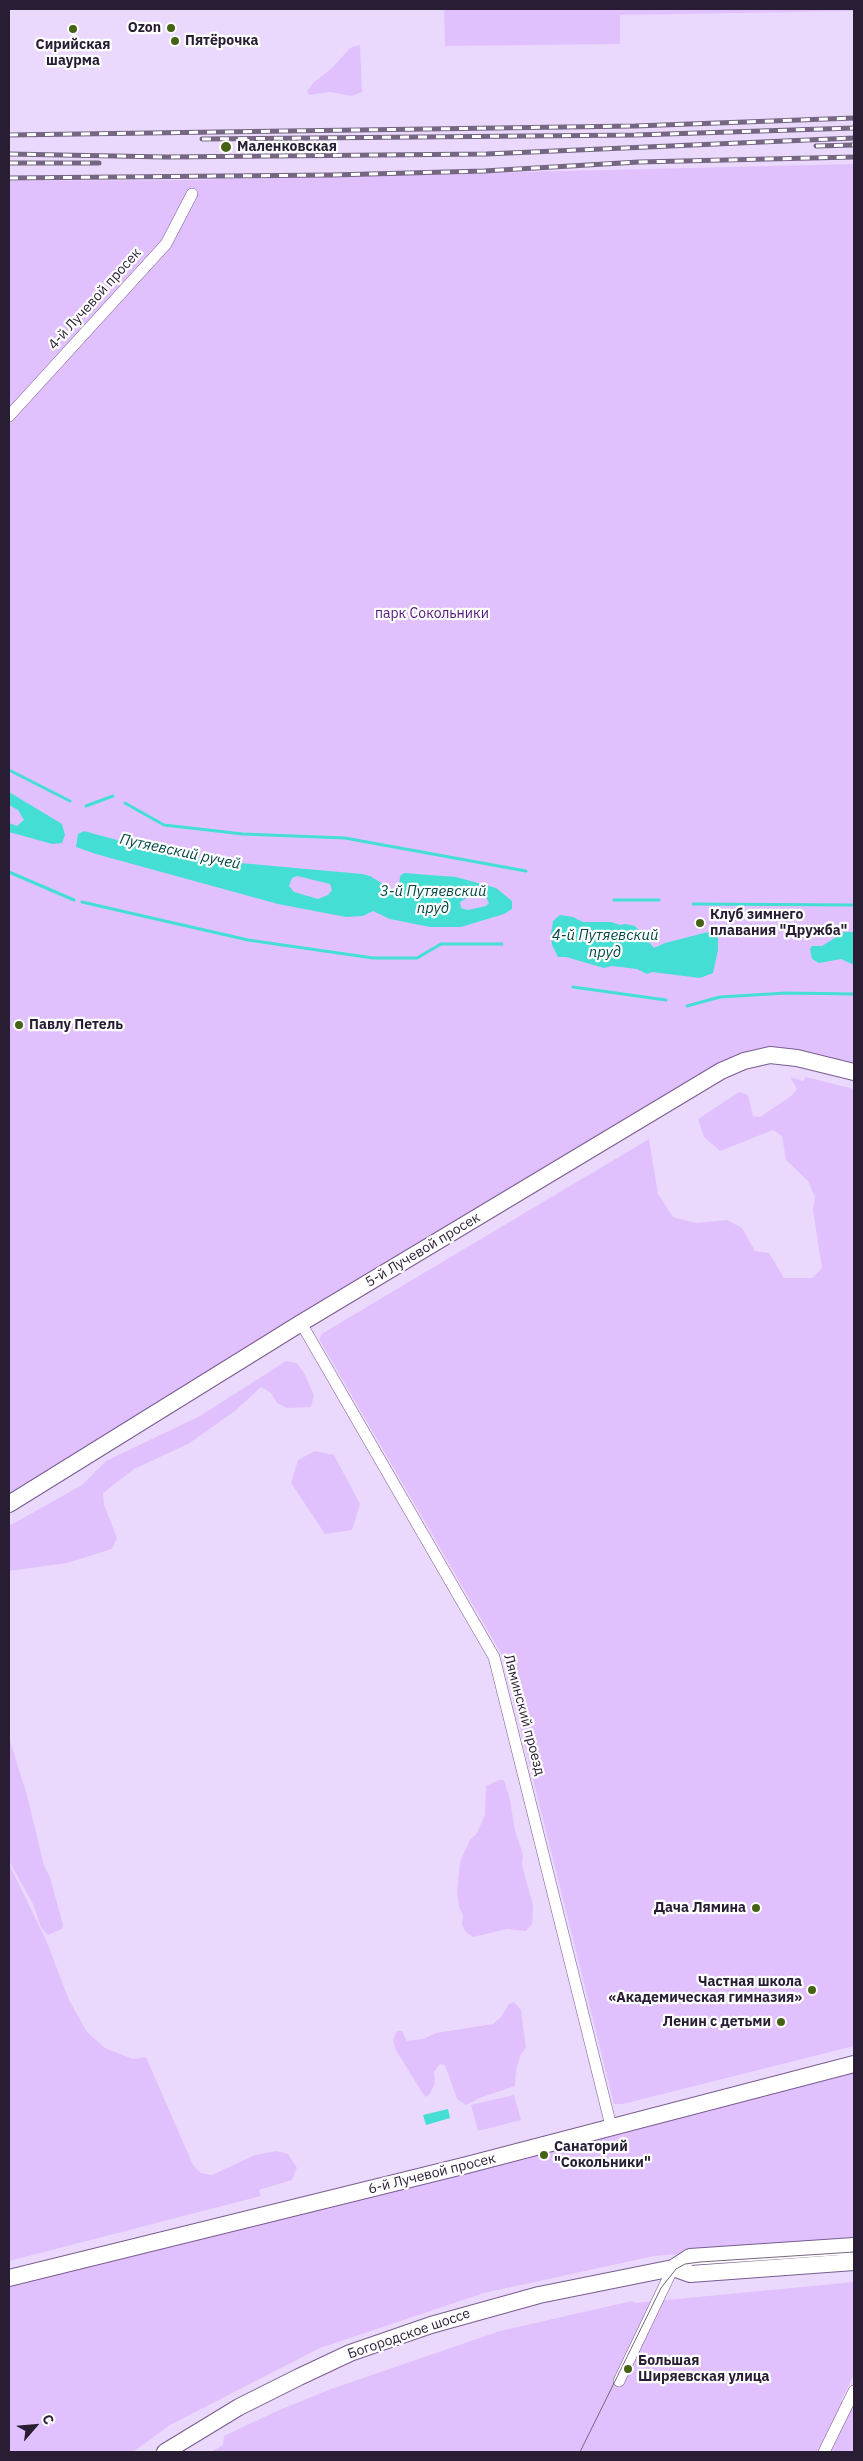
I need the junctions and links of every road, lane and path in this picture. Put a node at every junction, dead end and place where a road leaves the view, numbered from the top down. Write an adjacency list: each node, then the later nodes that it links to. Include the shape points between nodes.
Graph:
1 (192, 194): 2 (street, 4-й Лучевой просек, via 166,244)
2 (9, 416)
3 (854, 1072): 4 (street, 5-й Лучевой просек, via 770,1055 721,1071)
4 (301, 1323): 5 (street, 5-й Лучевой просек); 7 (street, Ляминский проезд, via 494,1657)
5 (9, 1504)
6 (854, 2064): 7 (street, 6-й Лучевой просек)
7 (611, 2126): 11 (street, 6-й Лучевой просек)
8 (854, 2246): 10 (street, Богородское шоссе, via 690,2257)
9 (854, 2262): 10 (street, Богородское шоссе, via 690,2274)
10 (673, 2268): 12 (street); 14 (street, Богородское шоссе, via 539,2295 431,2325 350,2353 240,2407)
11 (9, 2278)
12 (619, 2381)
13 (854, 2391): 15 (street)
14 (165, 2452)
15 (824, 2452)

